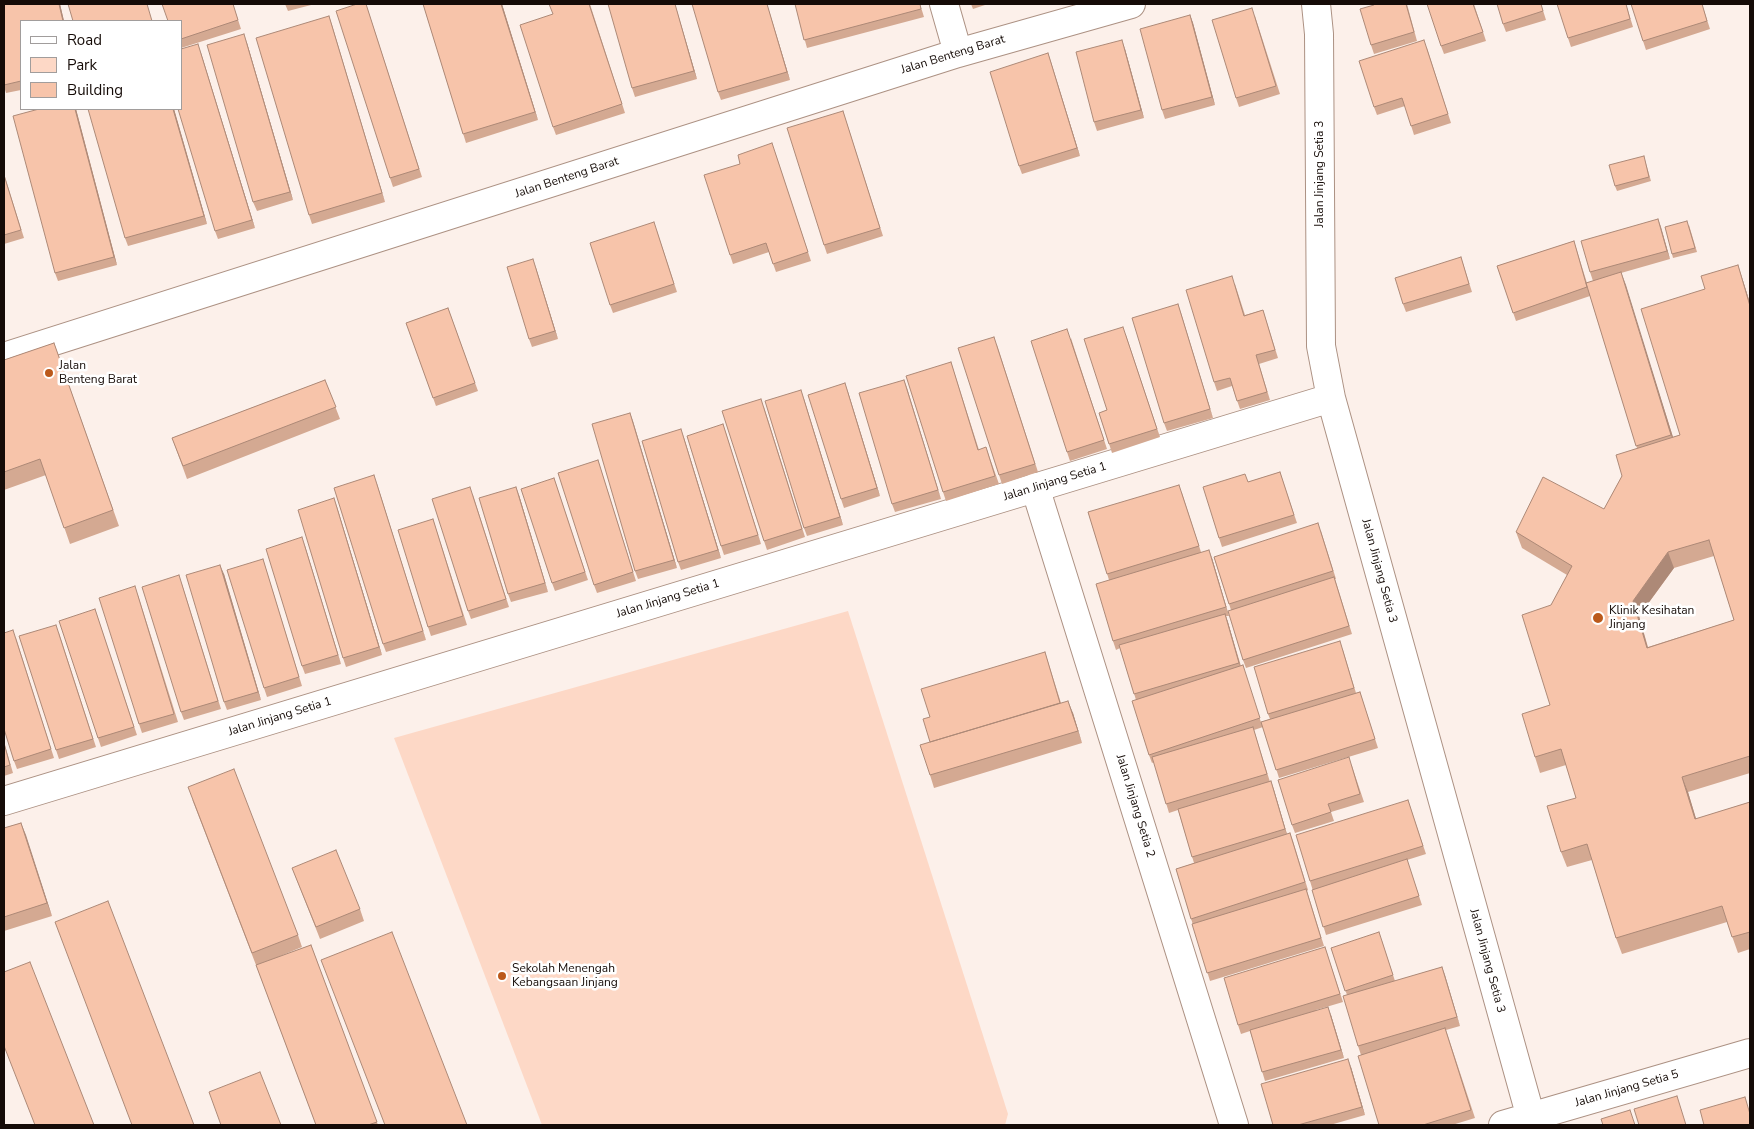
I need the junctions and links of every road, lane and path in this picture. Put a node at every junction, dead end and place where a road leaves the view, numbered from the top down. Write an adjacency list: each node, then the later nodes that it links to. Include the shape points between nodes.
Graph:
1 (944, 4): 4 (street)
2 (1131, 4): 4 (street, Jalan Benteng Barat)
3 (1316, 4): 6 (street, Jalan Jinjang Setia 3, via 1319,34 1321,346)
4 (958, 52): 5 (street, Jalan Benteng Barat)
5 (4, 357)
6 (1331, 398): 7 (street, Jalan Jinjang Setia 1); 10 (street, Jalan Jinjang Setia 3)
7 (1036, 488): 8 (street, Jalan Jinjang Setia 1); 11 (street, Jalan Jinjang Setia 2)
8 (4, 801)
9 (1750, 1052): 10 (street, Jalan Jinjang Setia 5)
10 (1531, 1121): 12 (street, Jalan Jinjang Setia 5)
11 (1234, 1125)
12 (1503, 1125)

